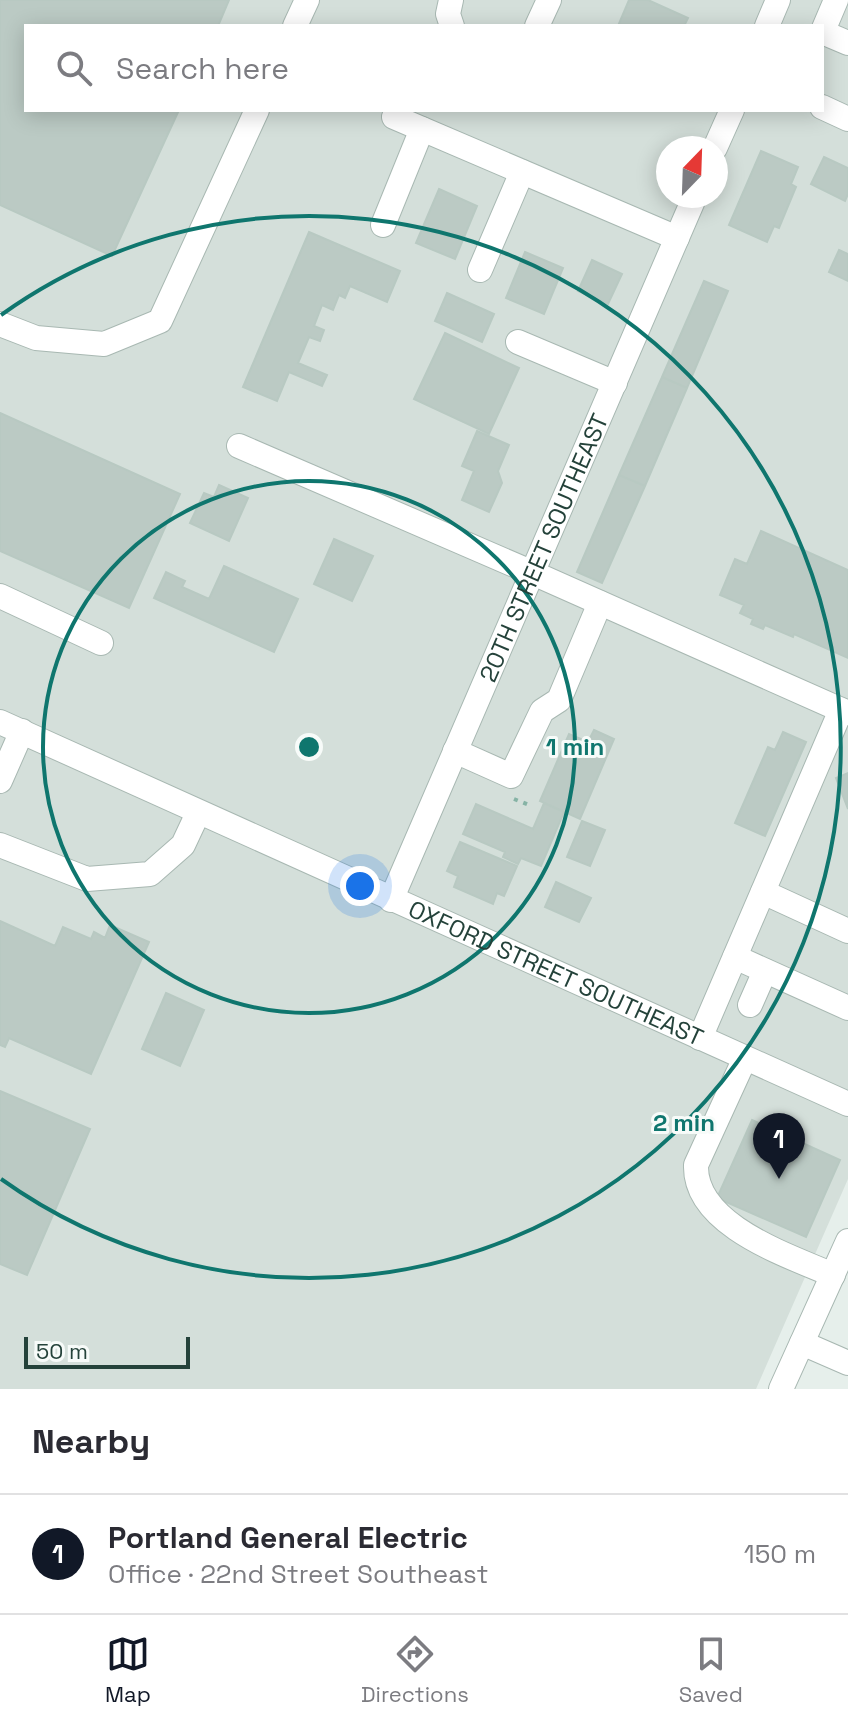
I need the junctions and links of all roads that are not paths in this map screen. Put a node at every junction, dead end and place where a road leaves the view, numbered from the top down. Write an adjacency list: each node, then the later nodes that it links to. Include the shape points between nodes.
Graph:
1 (307, 0): 6 (street)
2 (451, 0): 7 (street)
3 (549, 0): 8 (street)
4 (778, 0): 9 (street)
5 (836, 0): 10 (street)
6 (296, 24)
7 (451, 24)
8 (538, 24)
9 (768, 24)
10 (824, 27)
11 (824, 33): 12 (street)
12 (848, 43)
13 (824, 108): 17 (street)
14 (256, 112): 25 (street, via 160,321 104,344 36,338)
15 (731, 112): 19 (street)
16 (394, 117): 18 (street)
17 (848, 119)
18 (422, 129): 20 (street); 22 (street)
19 (720, 136)
20 (522, 172): 23 (street); 24 (street)
21 (690, 208): 23 (street, 20TH STREET SOUTHEAST)
22 (383, 225)
23 (677, 238): 27 (street, 20TH STREET SOUTHEAST)
24 (480, 270)
25 (0, 324)
26 (518, 342): 27 (street)
27 (615, 383): 29 (street, 20TH STREET SOUTHEAST)
28 (239, 446): 29 (street)
29 (533, 573): 31 (street); 35 (street, 20TH STREET SOUTHEAST)
30 (0, 596): 32 (street)
31 (600, 603): 33 (street); 35 (street, via 559,700 538,716 511,776)
32 (101, 643)
33 (844, 712): 39 (street)
34 (11, 726): 36 (street); 37 (street, OXFORD STREET SOUTHEAST)
35 (455, 751): 40 (street, 20TH STREET SOUTHEAST)
36 (0, 781)
37 (198, 813): 38 (street, via 183,845 150,874 87,879); 40 (street, OXFORD STREET SOUTHEAST)
38 (0, 845)
39 (763, 892): 41 (street); 42 (street)
40 (391, 900): 46 (street, OXFORD STREET SOUTHEAST)
41 (848, 931)
42 (735, 957): 43 (street); 46 (street)
43 (765, 971): 44 (street); 45 (street)
44 (750, 1005)
45 (848, 1008)
46 (700, 1038): 47 (street, OXFORD STREET SOUTHEAST)
47 (745, 1058): 48 (street, OXFORD STREET SOUTHEAST); 50 (street, via 696,1165 695,1182 731,1227)
48 (848, 1104)
49 (848, 1241): 50 (street)
50 (833, 1275): 51 (street)
51 (802, 1343): 52 (street); 53 (street)
52 (848, 1363)
53 (781, 1389)

